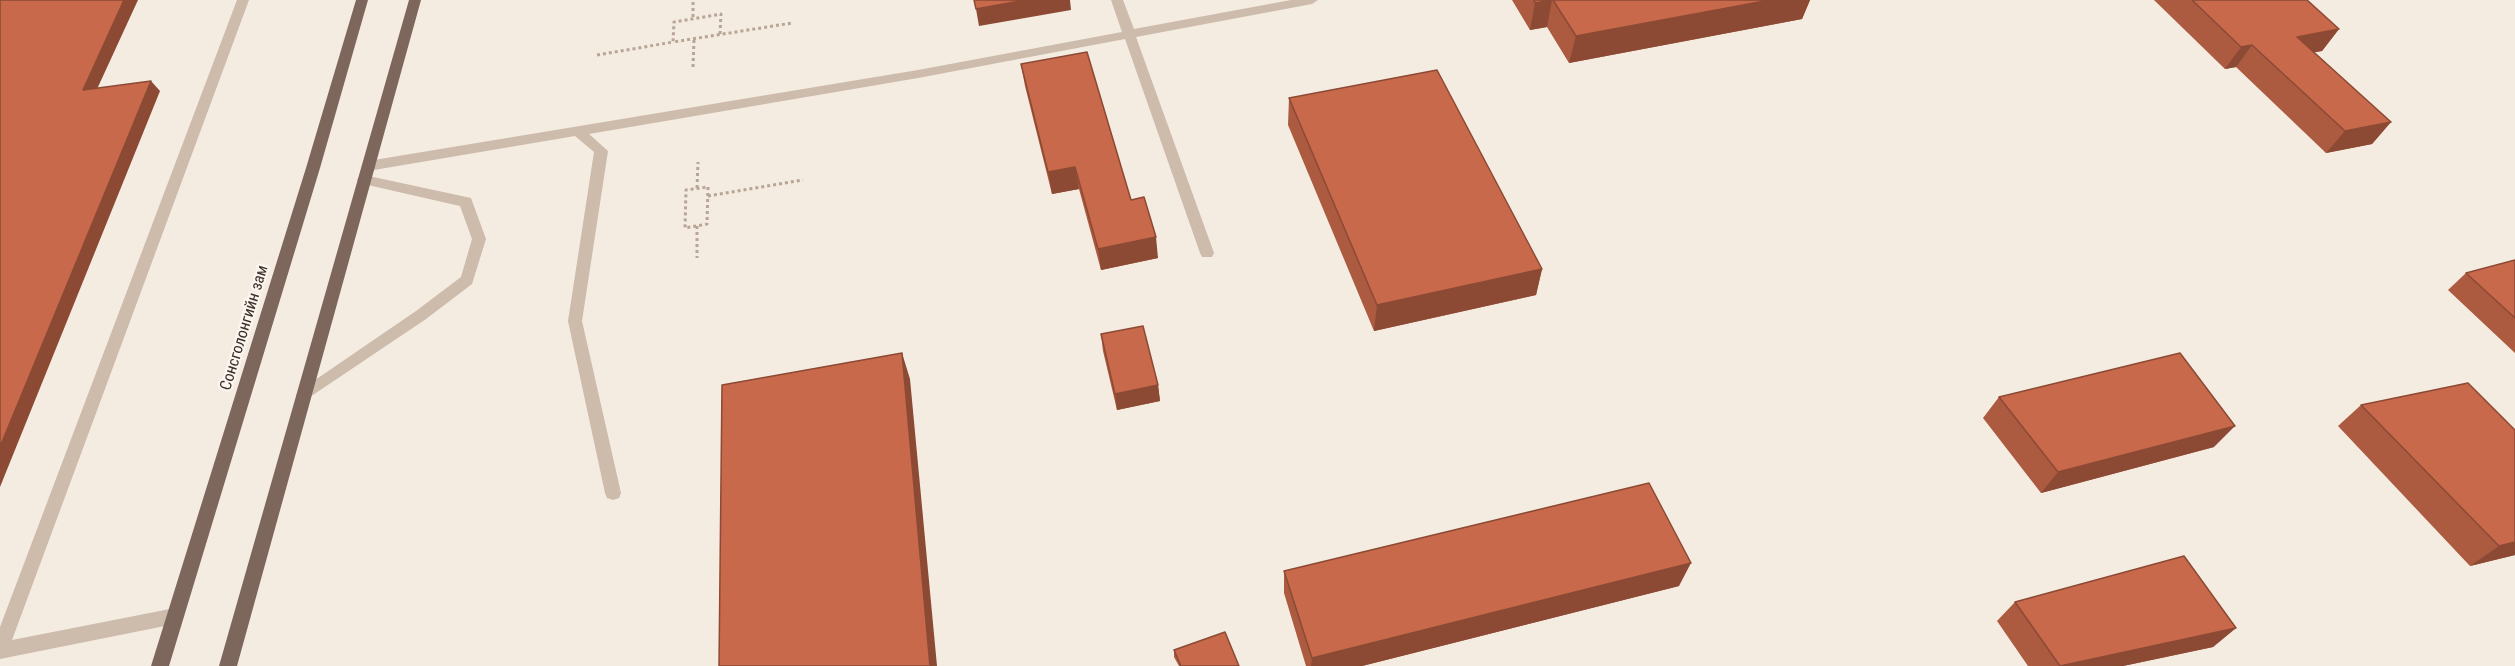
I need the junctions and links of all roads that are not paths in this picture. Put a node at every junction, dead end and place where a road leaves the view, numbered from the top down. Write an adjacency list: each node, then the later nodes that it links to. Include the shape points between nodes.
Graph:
1 (243, 0): 13 (lane)
2 (362, 0): 12 (main road, Сонсголонгийн зам)
3 (415, 0): 8 (main road)
4 (1117, 0): 6 (lane)
5 (1312, 0): 6 (lane)
6 (1128, 34): 7 (lane); 9 (lane)
7 (578, 131): 8 (lane); 11 (lane, via 601,151 575,321)
8 (366, 173): 10 (main road); 10 (lane, via 466,202 479,239 467,280)
9 (1207, 253)
10 (304, 395): 15 (main road)
11 (613, 493)
12 (175, 616): 13 (lane); 14 (main road, Сонсголонгийн зам)
13 (0, 650)
14 (160, 666)
15 (228, 666)

